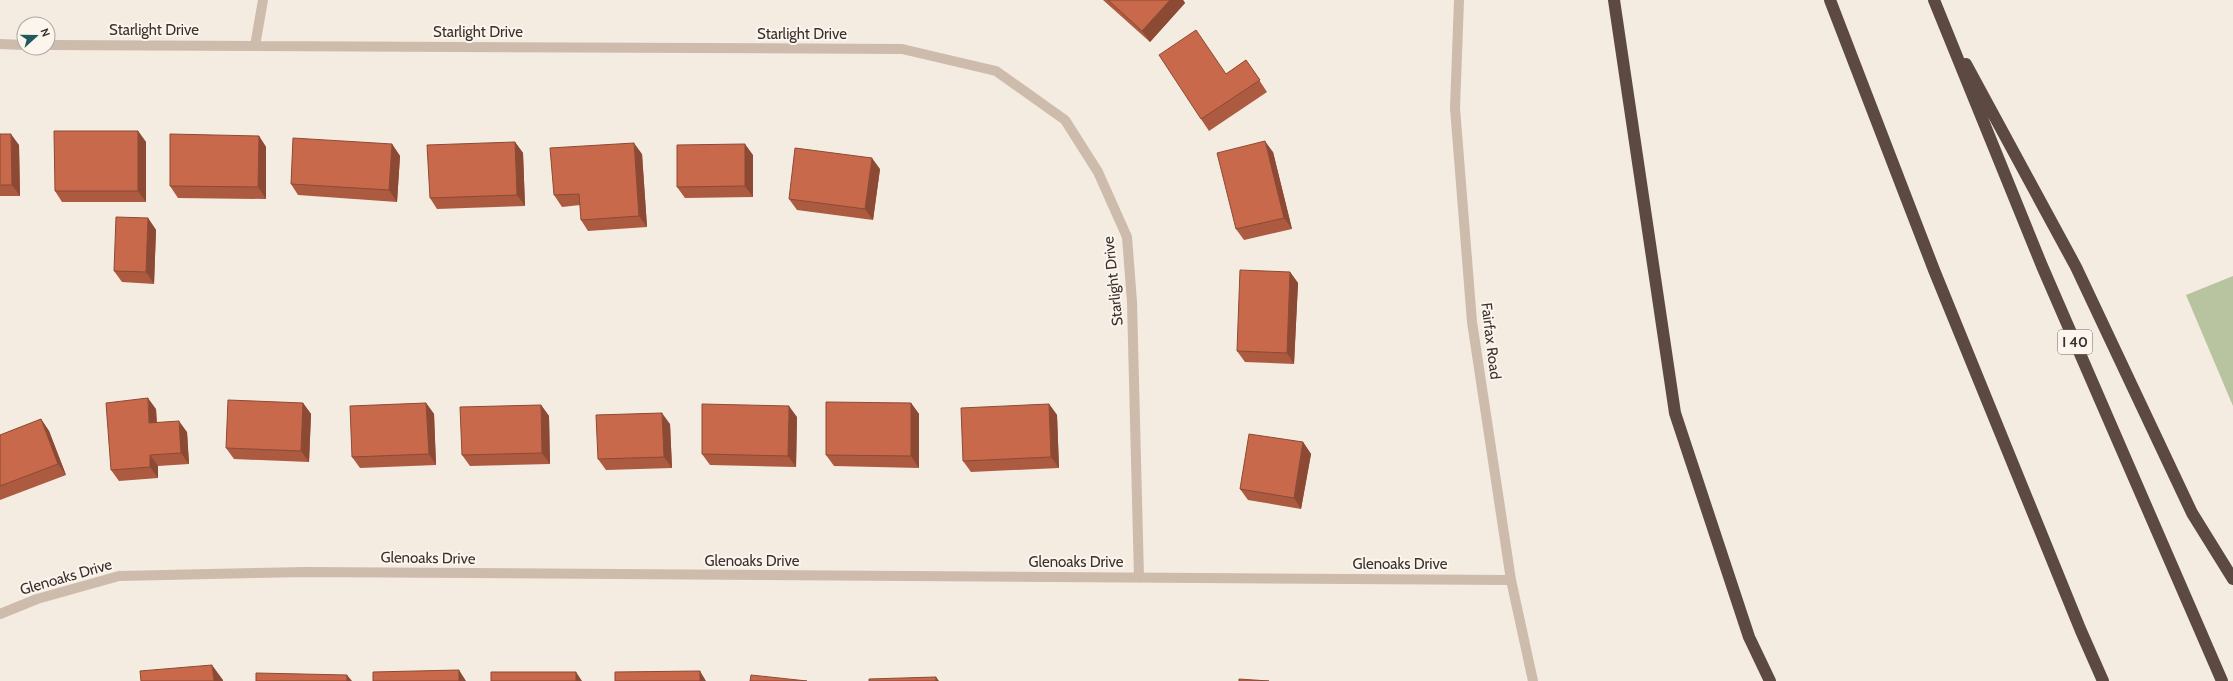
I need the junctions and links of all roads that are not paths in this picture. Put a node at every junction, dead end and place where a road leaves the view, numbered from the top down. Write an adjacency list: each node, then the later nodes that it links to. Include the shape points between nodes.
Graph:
1 (262, 0): 9 (street)
2 (1459, 0): 12 (street, Fairfax Road, via 1455,108 1472,322)
3 (1614, 0): 15 (highway, via 1675,413 1749,637)
4 (1830, 0): 16 (highway, via 1934,270)
5 (1935, 4): 11 (highway, via 2076,267 2192,513); 17 (highway, I 40, via 2042,266)
6 (0, 44): 7 (street)
7 (16, 44)
8 (56, 45): 9 (street, Starlight Drive)
9 (255, 46): 10 (street, Starlight Drive, via 902,50 996,71 1065,120 1098,172 1127,237 1132,302)
10 (1138, 578): 12 (street, Glenoaks Drive); 13 (street, Glenoaks Drive, via 306,572 119,576 38,599)
11 (2233, 579)
12 (1511, 580): 14 (street, Fairfax Road)
13 (0, 614)
14 (1533, 681)
15 (1770, 681)
16 (2103, 681)
17 (2222, 681)

